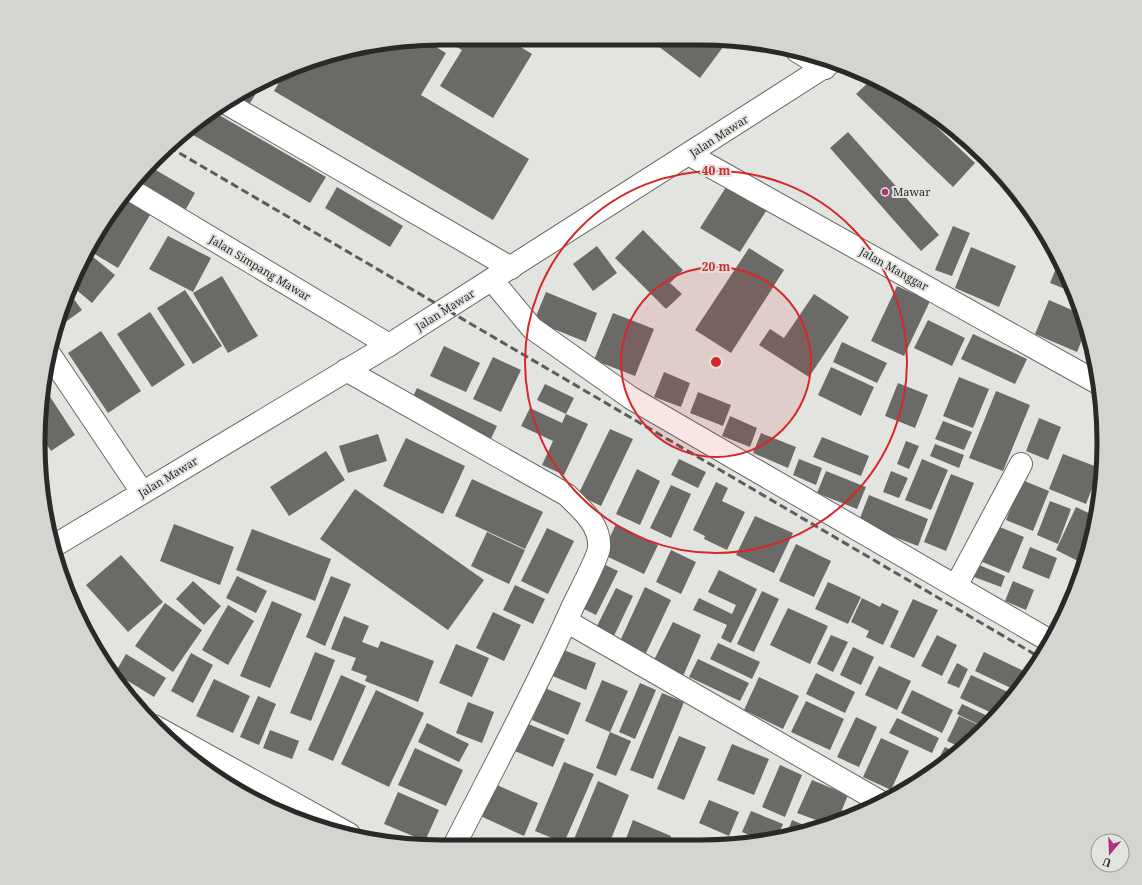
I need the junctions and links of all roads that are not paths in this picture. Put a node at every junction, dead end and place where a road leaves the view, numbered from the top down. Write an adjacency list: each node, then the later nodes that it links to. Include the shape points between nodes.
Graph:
1 (827, 66): 3 (street, Jalan Mawar)
2 (231, 106): 5 (street)
3 (690, 155): 5 (street, Jalan Mawar); 10 (street, Jalan Manggar)
4 (134, 192): 7 (street, Jalan Simpang Mawar)
5 (511, 268): 6 (street, Jalan Mawar)
6 (492, 280): 7 (street, Jalan Mawar); 14 (street, via 532,328 631,398)
7 (389, 345): 9 (street, Jalan Mawar)
8 (54, 361): 12 (street)
9 (346, 370): 12 (street, Jalan Mawar); 15 (street, via 567,495 585,512 598,532 599,549)
10 (1092, 380)
11 (1021, 464): 14 (street)
12 (142, 492): 13 (street, Jalan Mawar)
13 (59, 544)
14 (956, 586): 16 (street)
15 (566, 621): 18 (street); 20 (street)
16 (1045, 638)
17 (178, 739): 19 (street)
18 (875, 799)
19 (329, 823)
20 (458, 840)

